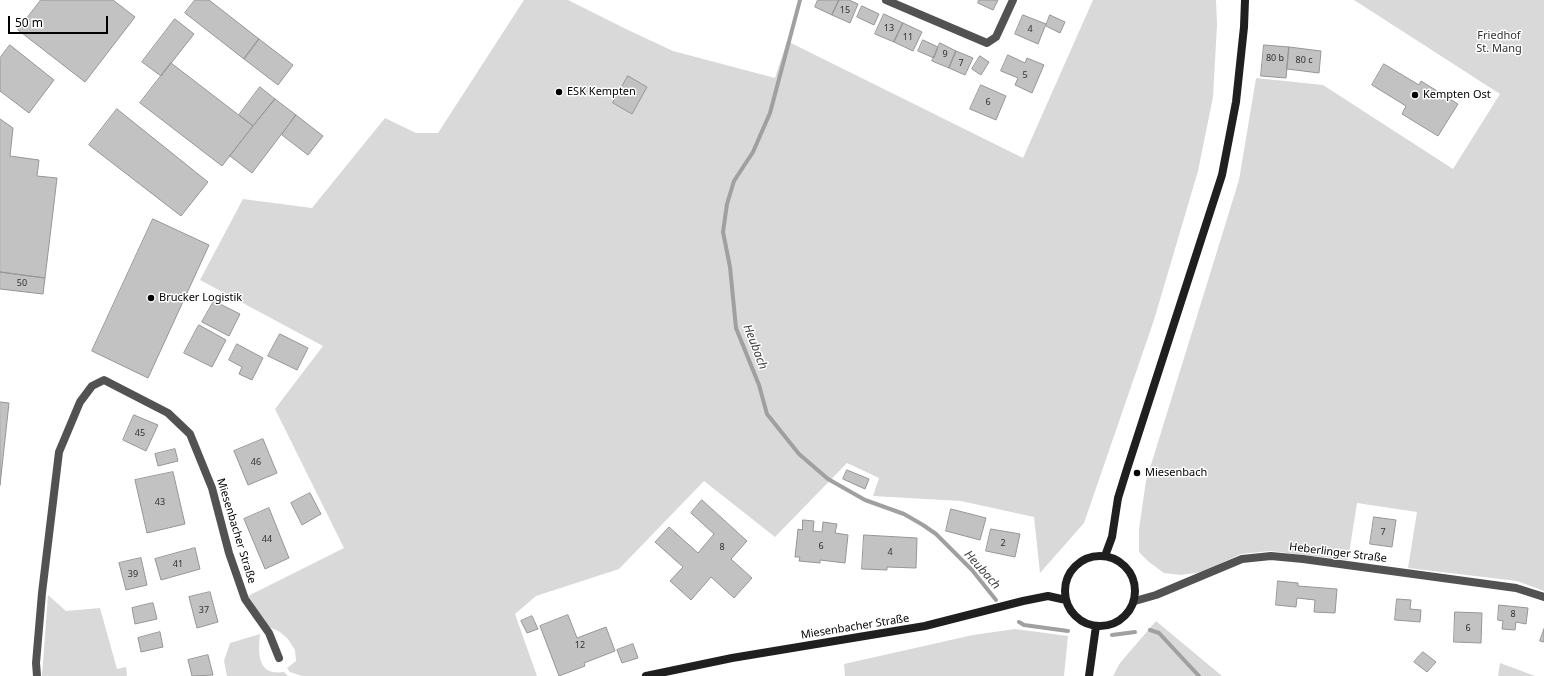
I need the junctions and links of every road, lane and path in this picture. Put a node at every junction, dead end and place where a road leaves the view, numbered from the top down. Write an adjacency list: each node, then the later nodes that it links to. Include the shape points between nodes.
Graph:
1 (886, 0): 2 (street, via 987,43 996,37)
2 (1013, 0)
3 (1245, 0): 4 (main road, via 1236,102 1222,176 1124,476 1112,538)
4 (1105, 556): 6 (main road, via 1091,557 1074,566 1066,583); 7 (main road, via 1114,558 1125,566 1135,581)
5 (1544, 597): 7 (street, Heberlinger Straße, via 1516,588 1271,556 1242,559 1156,595)
6 (1066, 600): 8 (main road, via 1077,618 1086,624); 11 (main road, Miesenbacher Straße, via 1048,596 925,626 732,658)
7 (1135, 601): 8 (main road, via 1127,615 1117,622 1112,625)
8 (1096, 626): 12 (main road)
9 (279, 658): 10 (street, Miesenbacher Straße, via 269,633 245,599 212,488 190,434 168,413 104,380 92,386 80,402 59,452 42,593)
10 (37, 676)
11 (646, 676)
12 (1090, 676)

